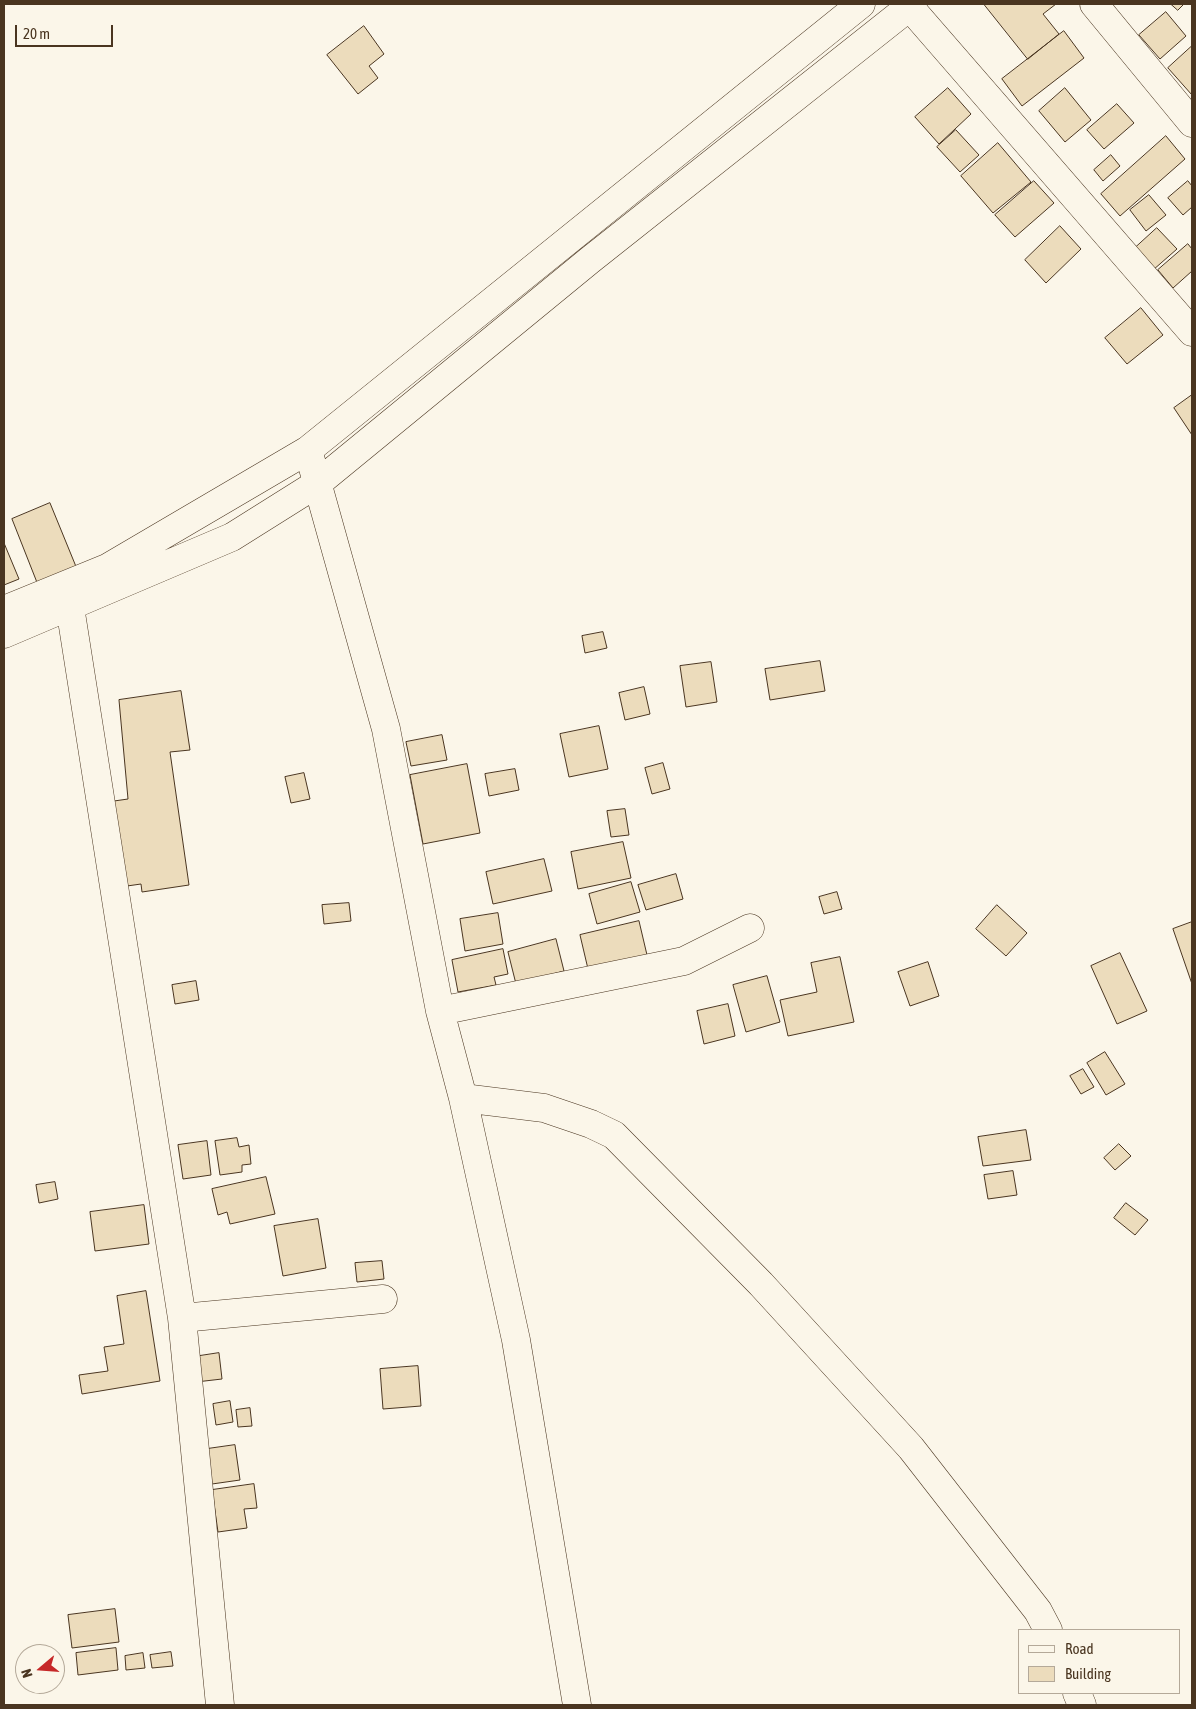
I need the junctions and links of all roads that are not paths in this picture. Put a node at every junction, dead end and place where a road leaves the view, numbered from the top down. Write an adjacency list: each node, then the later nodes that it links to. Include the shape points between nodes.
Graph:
1 (861, 4): 6 (street)
2 (1094, 4): 4 (street)
3 (910, 5): 5 (street); 7 (street, via 582,266)
4 (1192, 123)
5 (1192, 332)
6 (308, 450): 7 (street); 9 (street, via 107,568)
7 (318, 483): 8 (street, via 232,537); 12 (street, via 386,729)
8 (70, 606): 10 (street); 15 (street)
9 (4, 610)
10 (4, 634)
11 (750, 928): 12 (street, via 684,961)
12 (440, 1011): 13 (street)
13 (463, 1098): 16 (street, via 544,1108 614,1135 761,1284 911,1448 1038,1611); 18 (street, via 516,1340)
14 (383, 1300): 15 (street)
15 (182, 1318): 17 (street)
16 (1047, 1629)
17 (220, 1705)
18 (577, 1705)

